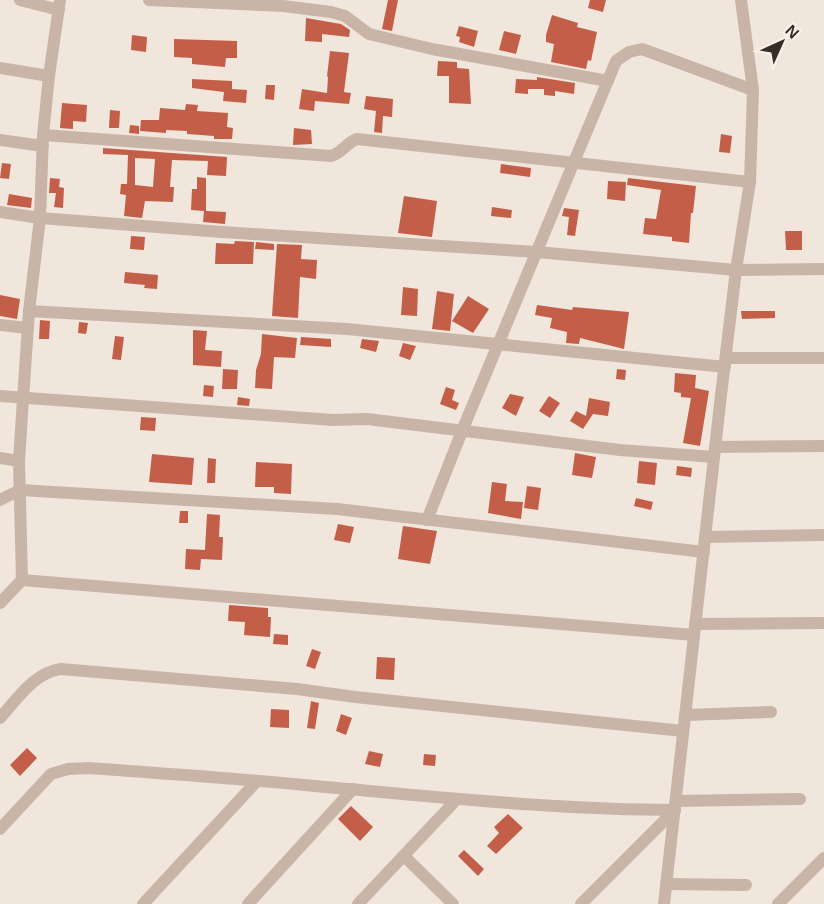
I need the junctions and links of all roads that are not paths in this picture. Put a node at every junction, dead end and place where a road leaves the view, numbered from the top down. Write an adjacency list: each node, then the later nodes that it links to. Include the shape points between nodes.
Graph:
1 (20, 0): 4 (street)
2 (149, 0): 7 (street, via 331,12 345,16 369,34)
3 (741, 0): 8 (street)
4 (60, 5): 6 (street)
5 (0, 68): 6 (street)
6 (49, 76): 10 (street)
7 (608, 81): 8 (street, via 616,61 642,49); 11 (street)
8 (753, 90): 12 (street)
9 (0, 140): 10 (street)
10 (43, 141): 11 (street, via 331,156 357,139); 14 (street)
11 (575, 162): 12 (street); 15 (street)
12 (750, 182): 17 (street)
13 (0, 212): 14 (street)
14 (40, 218): 15 (street); 18 (street)
15 (537, 252): 17 (street); 21 (street)
16 (824, 269): 17 (street)
17 (736, 270): 23 (street)
18 (29, 311): 20 (street); 21 (street, via 347,329)
19 (0, 325): 20 (street)
20 (28, 328): 25 (street)
21 (498, 345): 23 (street); 26 (street)
22 (824, 357): 23 (street)
23 (726, 362): 28 (street)
24 (0, 396): 25 (street)
25 (23, 399): 26 (street, via 367,419); 30 (street)
26 (462, 431): 28 (street, via 620,450); 33 (street)
27 (824, 446): 28 (street)
28 (714, 452): 35 (street)
29 (0, 458): 30 (street)
30 (19, 461): 31 (street)
31 (20, 490): 32 (street); 33 (street, via 337,509); 37 (street)
32 (0, 500)
33 (427, 520): 36 (street)
34 (824, 535): 35 (street)
35 (705, 537): 36 (street)
36 (704, 552): 40 (street)
37 (21, 579): 38 (street); 40 (street)
38 (0, 603)
39 (824, 623): 40 (street)
40 (695, 629): 42 (street)
41 (771, 712): 42 (street)
42 (685, 715): 44 (street)
43 (0, 718): 44 (street, via 40,676 61,669 297,689)
44 (683, 731): 49 (street)
45 (257, 781): 46 (street); 50 (street, via 68,769 51,774); 55 (street)
46 (353, 789): 48 (street); 56 (street)
47 (800, 799): 49 (street)
48 (457, 800): 49 (street, via 635,810); 51 (street)
49 (675, 806): 53 (street); 59 (street)
50 (0, 829)
51 (404, 856): 57 (street); 58 (street)
52 (824, 858): 61 (street)
53 (666, 884): 54 (street); 60 (street)
54 (746, 885)
55 (143, 904)
56 (248, 904)
57 (358, 904)
58 (453, 904)
59 (581, 904)
60 (664, 904)
61 (778, 904)

